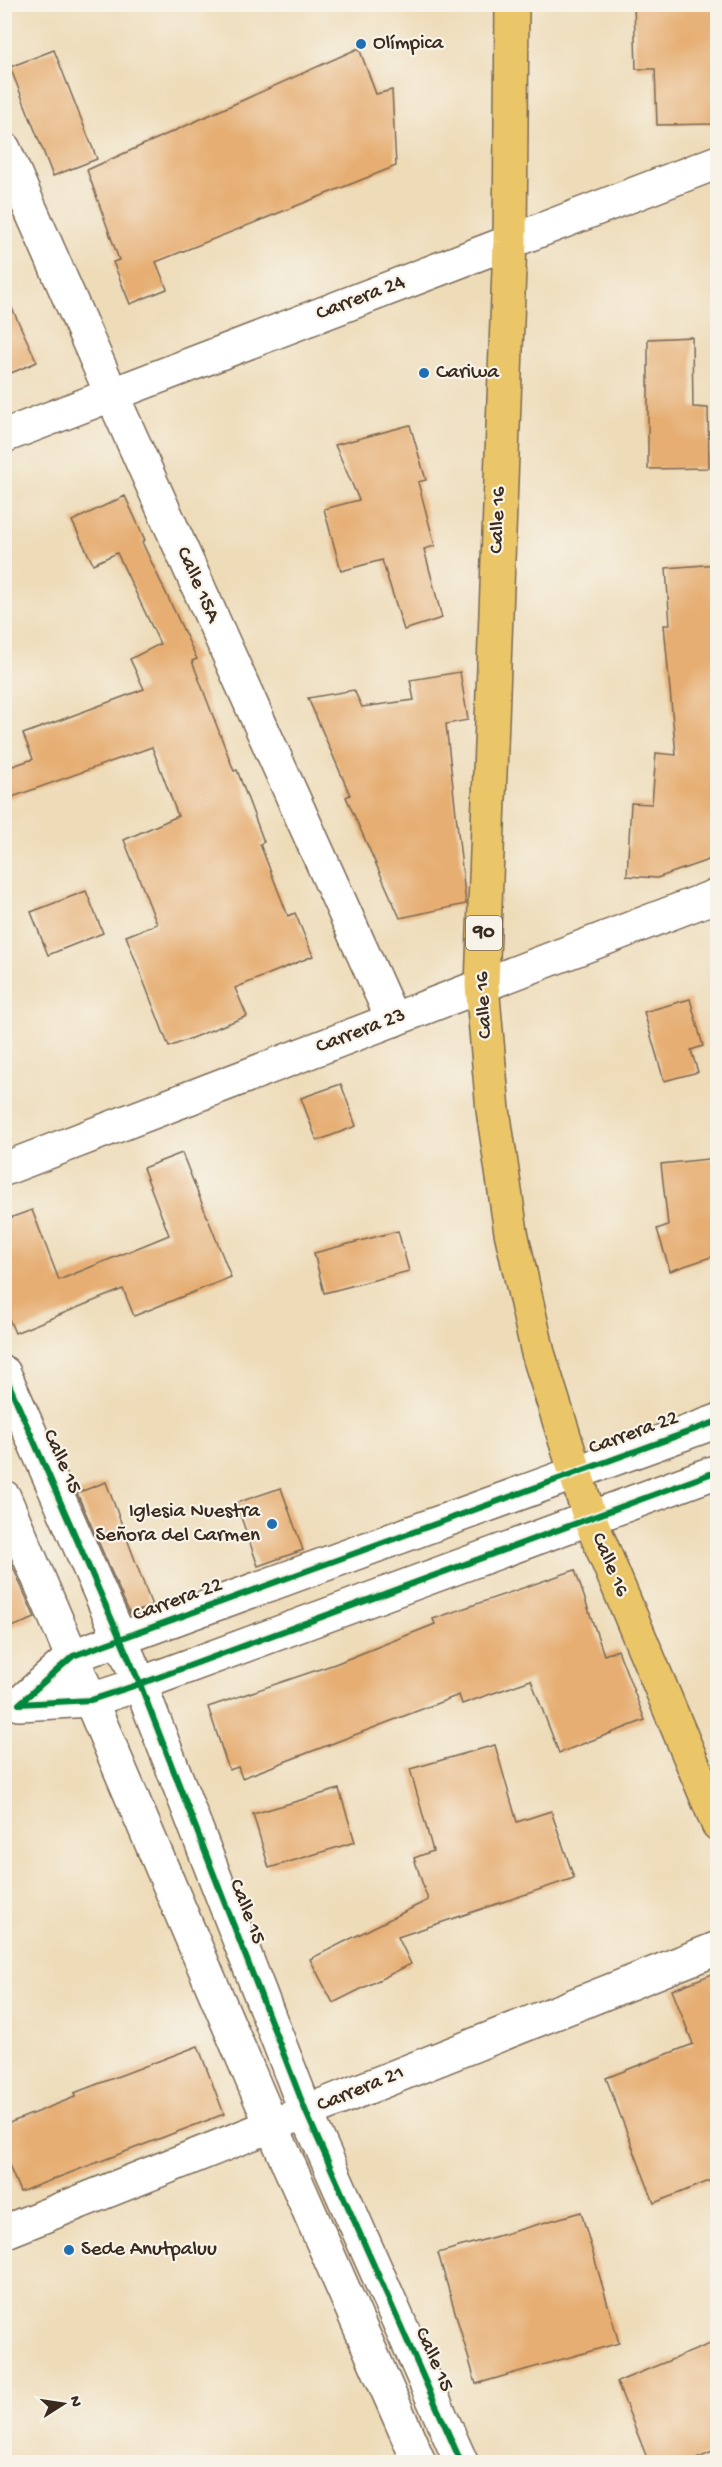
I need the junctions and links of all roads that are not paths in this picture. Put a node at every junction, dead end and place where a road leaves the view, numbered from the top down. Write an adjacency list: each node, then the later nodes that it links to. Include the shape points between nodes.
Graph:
1 (512, 4): 4 (highway, Calle 16 / 90)
2 (4, 149): 5 (street, Calle 15A)
3 (717, 162): 4 (street, Carrera 24)
4 (510, 242): 5 (street, Carrera 24); 8 (highway, Calle 16 / 90)
5 (112, 395): 6 (street, Carrera 24); 9 (street, Calle 15A)
6 (4, 436)
7 (717, 895): 8 (street, Carrera 23)
8 (482, 986): 9 (street, Carrera 23); 14 (highway, Calle 16 / 90, via 493,1110 511,1232 538,1353)
9 (393, 1020): 10 (street, Carrera 23)
10 (4, 1169)
11 (4, 1373): 17 (street, Calle 15)
12 (717, 1421): 14 (street, Carrera 22)
13 (717, 1471): 16 (street, Carrera 22)
14 (574, 1473): 16 (highway, Calle 16 / 90); 17 (street, Carrera 22)
15 (4, 1497): 18 (street)
16 (590, 1519): 19 (street, Carrera 22); 22 (highway, Calle 16 / 90)
17 (121, 1640): 18 (street, Carrera 22); 19 (street, Calle 15)
18 (73, 1656): 20 (street); 21 (street, Carrera 22)
19 (140, 1684): 20 (street, Carrera 22); 24 (street, Calle 15)
20 (91, 1700): 21 (street, Carrera 22); 25 (street)
21 (12, 1707)
22 (717, 1824)
23 (717, 1948): 24 (street, Carrera 21)
24 (306, 2112): 25 (street, Carrera 21); 28 (street, Calle 15)
25 (271, 2124): 26 (street, Carrera 21); 27 (street)
26 (4, 2232)
27 (419, 2463)
28 (461, 2463)

